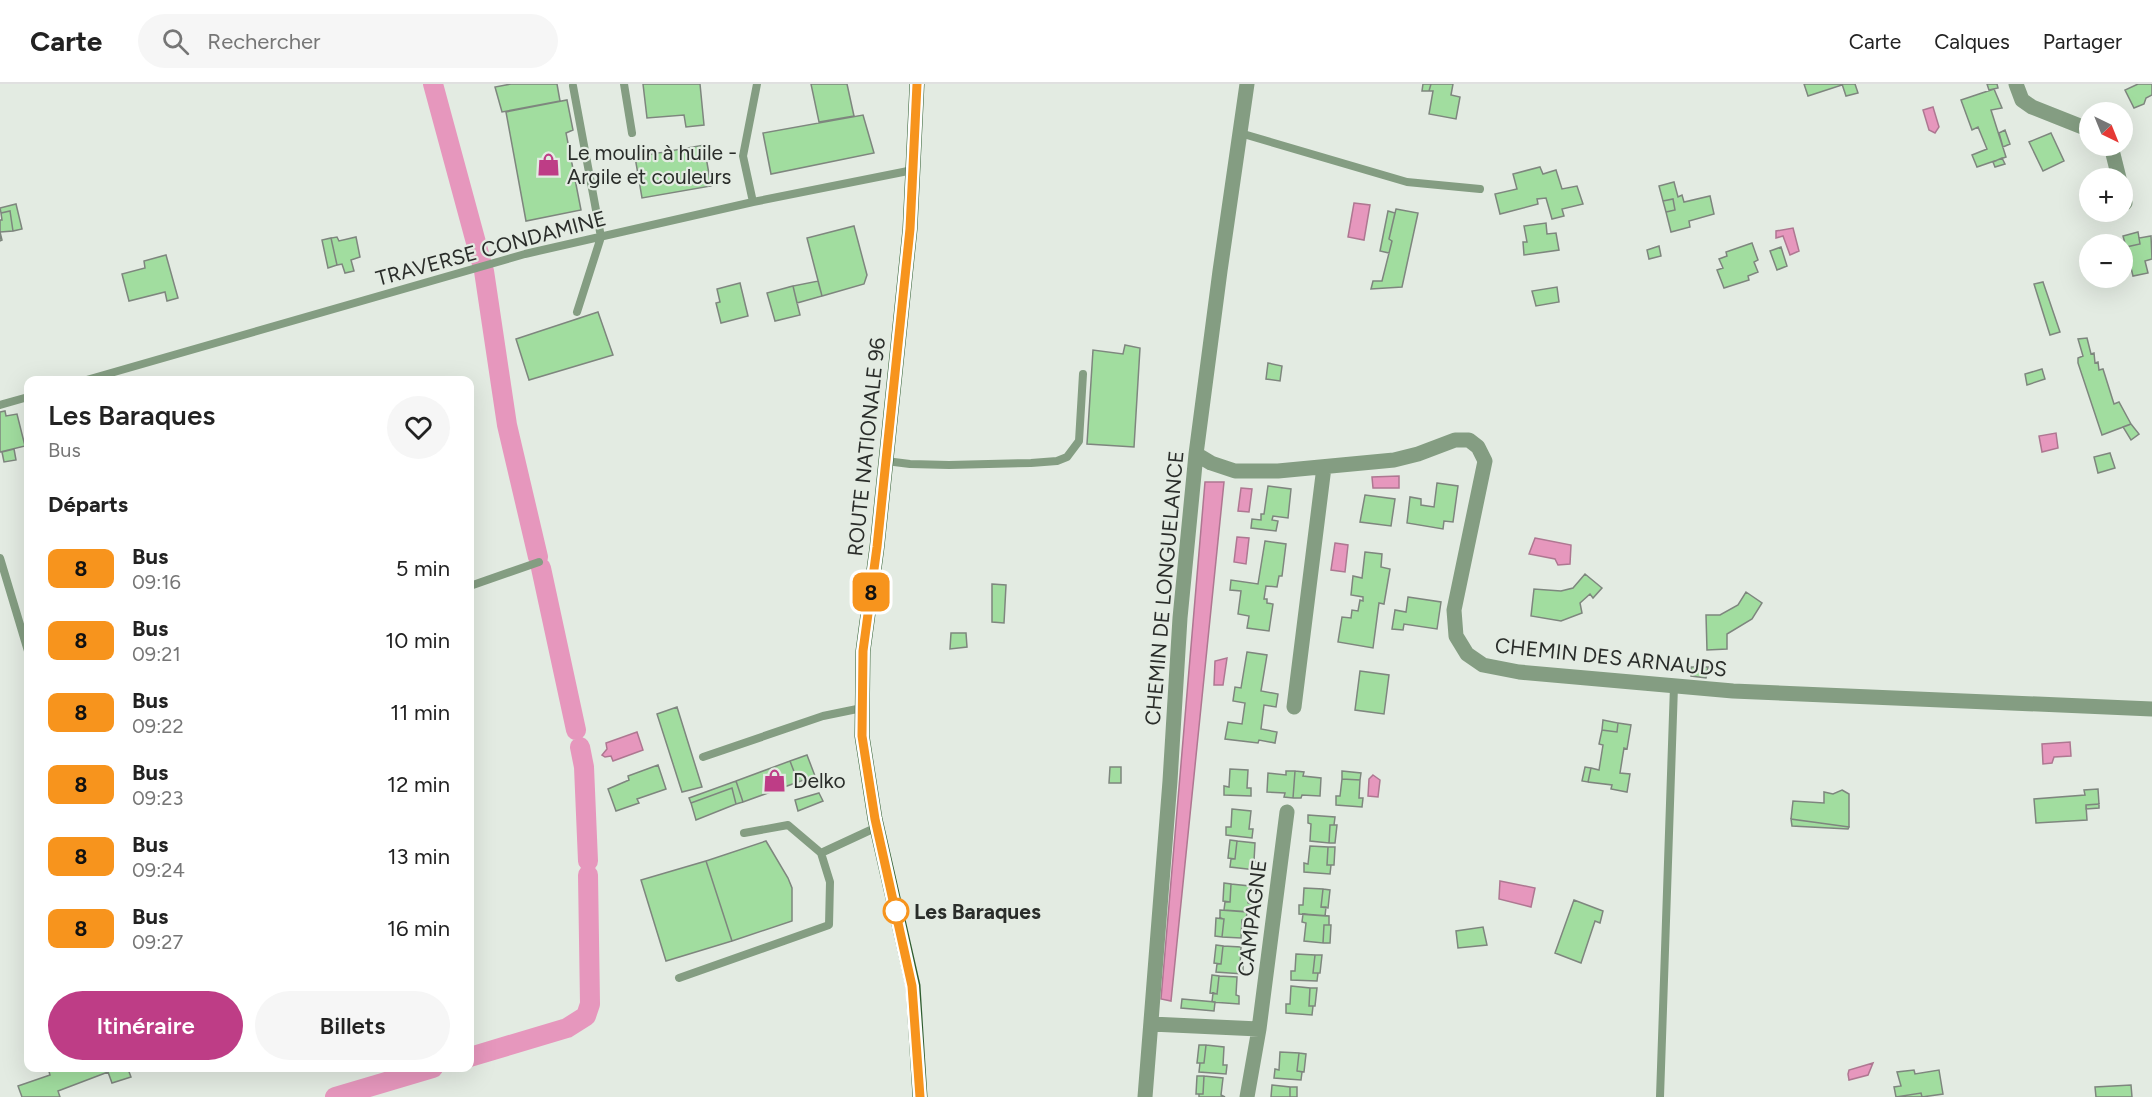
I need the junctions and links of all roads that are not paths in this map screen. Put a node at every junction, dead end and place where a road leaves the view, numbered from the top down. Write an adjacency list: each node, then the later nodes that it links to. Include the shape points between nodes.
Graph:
1 (624, 84): 8 (lane)
2 (757, 84): 12 (lane, via 743,156)
3 (917, 84): 10 (main road, ROUTE NATIONALE 96)
4 (1247, 84): 9 (street, CHEMIN DE LONGUELANCE)
5 (2016, 84): 7 (street, via 2022,100 2032,107)
6 (573, 86): 13 (lane)
7 (2079, 126)
8 (632, 133)
9 (1240, 133): 11 (lane, via 1407,182); 19 (street, CHEMIN DE LONGUELANCE)
10 (913, 170): 12 (lane, TRAVERSE CONDAMINE); 20 (main road, ROUTE NATIONALE 96)
11 (1480, 189)
12 (753, 202): 13 (lane, TRAVERSE CONDAMINE)
13 (601, 237): 14 (lane); 16 (lane, TRAVERSE CONDAMINE, via 525,254)
14 (577, 312)
15 (1083, 374): 20 (lane, via 1079,441 1067,457 1032,463 949,465)
16 (100, 376)
17 (24, 398): 18 (lane)
18 (0, 405)
19 (1196, 454): 21 (street, CHEMIN DES ARNAUDS, via 1234,471); 36 (street, CHEMIN DE LONGUELANCE, via 1180,618)
20 (886, 461): 28 (main road, ROUTE NATIONALE 96, via 863,651)
21 (1324, 467): 26 (street, CHEMIN DES ARNAUDS, via 1394,460 1455,440 1469,440 1485,461 1454,610 1456,636 1467,654 1483,666 1519,672); 27 (street)
22 (0, 558): 25 (lane)
23 (538, 562): 24 (lane)
24 (474, 585)
25 (24, 638)
26 (1674, 686): 29 (street, CHEMIN DES ARNAUDS); 41 (lane)
27 (1294, 707)
28 (862, 708): 30 (lane, via 823,716); 32 (main road, ROUTE NATIONALE 96, via 862,736)
29 (2152, 709)
30 (703, 757)
31 (1287, 812): 37 (street, CAMPAGNE)
32 (877, 827): 34 (lane); 38 (main road, ROUTE NATIONALE 96, via 912,986)
33 (744, 833): 34 (lane, via 788,825)
34 (821, 853): 35 (lane, via 830,882 829,924)
35 (679, 978)
36 (1151, 1024): 37 (street); 39 (street, CHEMIN DE LONGUELANCE)
37 (1259, 1029): 40 (street, CAMPAGNE)
38 (920, 1097)
39 (1145, 1097)
40 (1247, 1097)
41 (1660, 1097)

